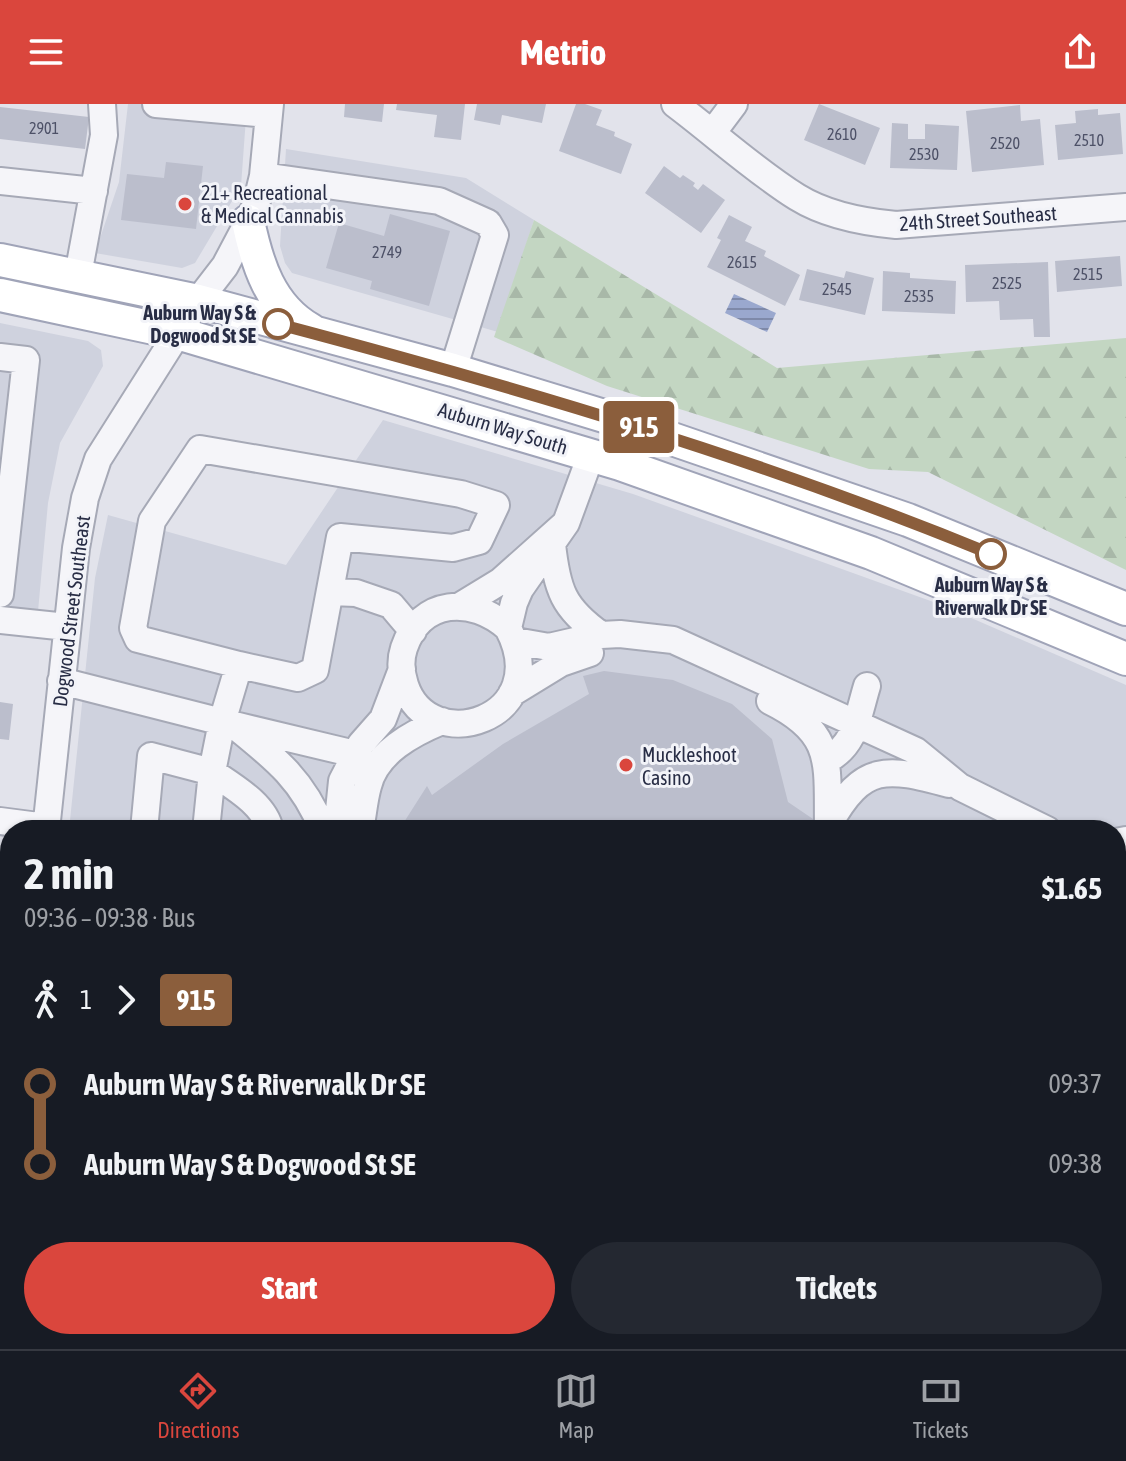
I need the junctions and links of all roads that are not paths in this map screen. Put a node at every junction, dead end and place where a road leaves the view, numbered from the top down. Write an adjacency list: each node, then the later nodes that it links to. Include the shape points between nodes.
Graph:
1 (102, 104): 9 (street, via 104,135)
2 (156, 104): 5 (street)
3 (675, 104): 6 (street, 24th Street Southeast)
4 (734, 104): 6 (street)
5 (269, 109): 7 (street, Dogwood Street Southeast)
6 (713, 132): 10 (street, 24th Street Southeast, via 798,198 866,223)
7 (263, 176): 11 (street, Dogwood Street Southeast); 19 (street, via 439,201 488,223 495,235)
8 (0, 181): 9 (street)
9 (94, 191): 13 (street)
10 (1126, 207)
11 (248, 221): 15 (street, Dogwood Street Southeast, via 225,266); 17 (main road, via 267,283 298,322)
12 (0, 260): 13 (main road, Auburn Way South)
13 (78, 275): 15 (main road, Auburn Way South)
14 (0, 295): 16 (main road, Auburn Way South)
15 (198, 301): 16 (street, Dogwood Street Southeast); 17 (main road, Auburn Way South)
16 (177, 333): 20 (main road, Auburn Way South); 28 (street, Dogwood Street Southeast, via 98,459 85,498)
17 (321, 335): 19 (main road, Auburn Way South)
18 (0, 357): 24 (street, via 26,360)
19 (453, 370): 21 (main road, Auburn Way South)
20 (591, 455): 21 (main road, via 604,439 613,437 754,482); 22 (street); 32 (main road, Auburn Way South, via 871,553)
21 (792, 480): 26 (main road, Auburn Way South, via 908,520)
22 (559, 534): 25 (street); 30 (street, via 520,589); 31 (street, via 555,574 568,606)
23 (330, 592): 29 (street, via 356,593 391,605); 33 (street, via 315,670 298,678); 33 (street, via 340,537 453,548 479,541 496,505 461,494 200,449 152,521 133,628 138,639)
24 (0, 594)
25 (460, 606): 29 (street, via 437,611); 30 (street, via 493,615)
26 (1126, 609)
27 (0, 620): 28 (street)
28 (67, 627): 35 (street, Dogwood Street Southeast)
29 (413, 631): 34 (street, via 402,654)
30 (511, 635): 31 (street, via 549,647); 37 (street, via 520,665)
31 (601, 635): 40 (street, via 673,640)
32 (1126, 659)
33 (239, 665): 39 (street)
34 (402, 669): 38 (street, via 419,708); 41 (street, via 383,719)
35 (61, 681): 39 (street); 45 (street, Dogwood Street Southeast)
36 (867, 686): 40 (street)
37 (512, 693): 38 (street, via 492,715 474,722); 42 (street, via 586,653 654,650 698,664 799,718 814,733)
38 (442, 721): 51 (street, via 417,731 378,763 368,783)
39 (228, 723): 41 (street); 43 (street); 49 (street, via 282,763)
40 (856, 723): 42 (street, via 842,752); 44 (street, via 916,751)
41 (355, 754): 50 (street, via 342,781)
42 (827, 760): 52 (street)
43 (212, 772): 46 (street, via 151,756); 47 (street); 48 (street)
44 (960, 787): 53 (street, via 905,772 883,774 849,791); 54 (street)
45 (47, 820)
46 (145, 820)
47 (207, 820)
48 (266, 820)
49 (319, 820)
50 (338, 820)
51 (362, 820)
52 (828, 820)
53 (833, 820)
54 (1027, 820)

